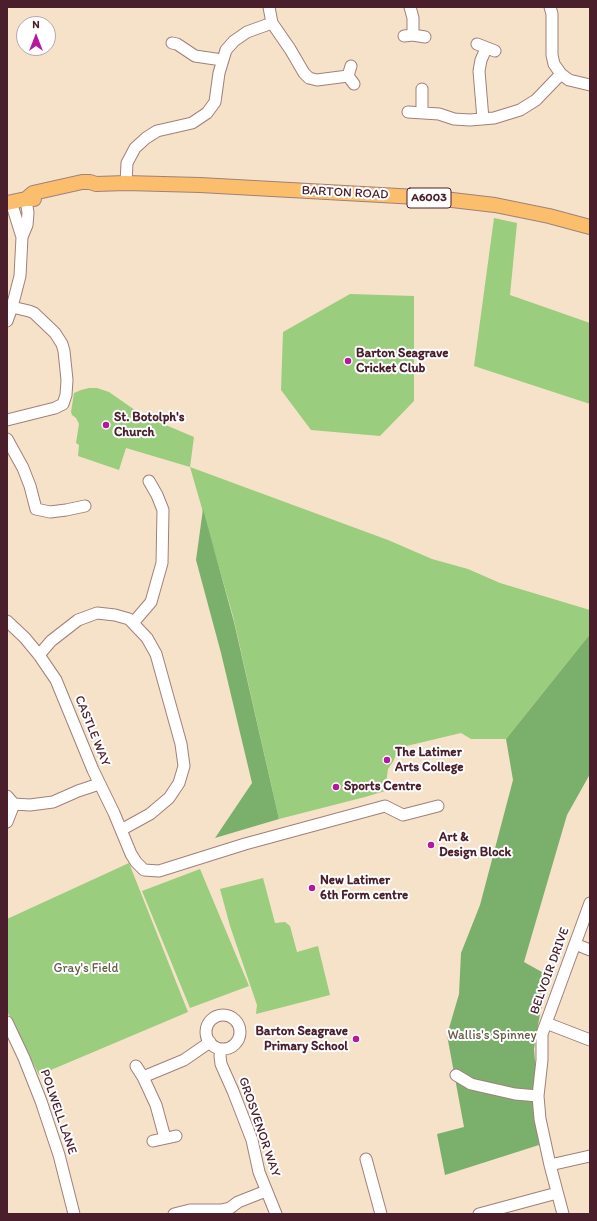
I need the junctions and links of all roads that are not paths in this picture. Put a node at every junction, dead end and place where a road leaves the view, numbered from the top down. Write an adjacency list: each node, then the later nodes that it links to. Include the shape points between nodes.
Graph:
1 (269, 7): 4 (street)
2 (410, 7): 5 (street, via 413,18 408,36)
3 (550, 7): 9 (street, via 552,55 554,64)
4 (272, 23): 8 (street, via 234,40); 10 (street, via 309,78 318,80)
5 (425, 37)
6 (172, 44): 8 (street, via 177,44 195,56)
7 (486, 48): 15 (street, via 479,71)
8 (222, 60): 16 (street, via 215,102 207,113 192,122 157,132 146,138 135,148 127,163)
9 (561, 74): 11 (street, via 569,80); 15 (street, via 536,100 520,110)
10 (351, 76)
11 (590, 85)
12 (422, 89): 14 (street)
13 (408, 112): 14 (street)
14 (422, 112): 15 (street, via 454,119)
15 (483, 119)
16 (126, 183): 17 (main road, BARTON ROAD / A6003, via 90,182 66,185 33,193); 19 (main road, BARTON ROAD / A6003, via 435,198 494,205)
17 (26, 199): 18 (main road, BARTON ROAD / A6003); 20 (street, via 27,225)
18 (9, 203): 20 (street)
19 (590, 227)
20 (22, 237): 21 (street, via 20,271)
21 (12, 307): 22 (street); 23 (street, via 34,313 58,338 65,356 68,380 63,404)
22 (7, 321)
23 (7, 420)
24 (7, 439): 26 (street, via 30,486 36,509 50,512)
25 (148, 481): 28 (street, via 157,494 163,510 162,563 151,602)
26 (85, 506)
27 (7, 621): 29 (street, CASTLE WAY)
28 (133, 623): 29 (street, via 129,619 98,613 78,620 51,641); 34 (street, via 147,638 156,654 181,744 184,766 179,783 169,798 150,814)
29 (39, 655): 30 (street, CASTLE WAY, via 56,680)
30 (99, 784): 31 (street, via 53,802 30,805); 34 (street, CASTLE WAY)
31 (11, 800): 33 (street)
32 (438, 806): 34 (street, CASTLE WAY, via 403,815 385,806 245,844 160,871 144,870 136,862)
33 (7, 822)
34 (121, 830)
35 (590, 903): 36 (street, BELVOIR DRIVE)
36 (575, 944): 37 (street); 39 (street, BELVOIR DRIVE)
37 (590, 950)
38 (7, 1022): 56 (street, POLWELL LANE, via 41,1101 59,1155)
39 (546, 1023): 40 (street); 46 (street, BELVOIR DRIVE, via 542,1034)
40 (590, 1040)
41 (210, 1042): 42 (street); 42 (street, via 206,1033 212,1018 220,1015 234,1018 240,1026 240,1037 233,1046); 45 (street, via 184,1060)
42 (221, 1049): 53 (street, GROSVENOR WAY, via 221,1064 252,1140)
43 (136, 1066): 45 (street)
44 (456, 1075): 46 (street, via 471,1084 515,1094)
45 (143, 1077): 48 (street, via 156,1105)
46 (538, 1096): 52 (street, BELVOIR DRIVE)
47 (176, 1136): 48 (street)
48 (165, 1138): 49 (street)
49 (154, 1141)
50 (590, 1156): 52 (street)
51 (371, 1165): 59 (street)
52 (550, 1165): 54 (street, BELVOIR DRIVE)
53 (266, 1192): 55 (street, via 238,1202); 58 (street, GROSVENOR WAY)
54 (558, 1193): 60 (street); 61 (street, BELVOIR DRIVE)
55 (221, 1212): 57 (street, via 190,1210)
56 (74, 1214)
57 (174, 1214)
58 (276, 1214)
59 (381, 1214)
60 (480, 1214)
61 (563, 1214)

